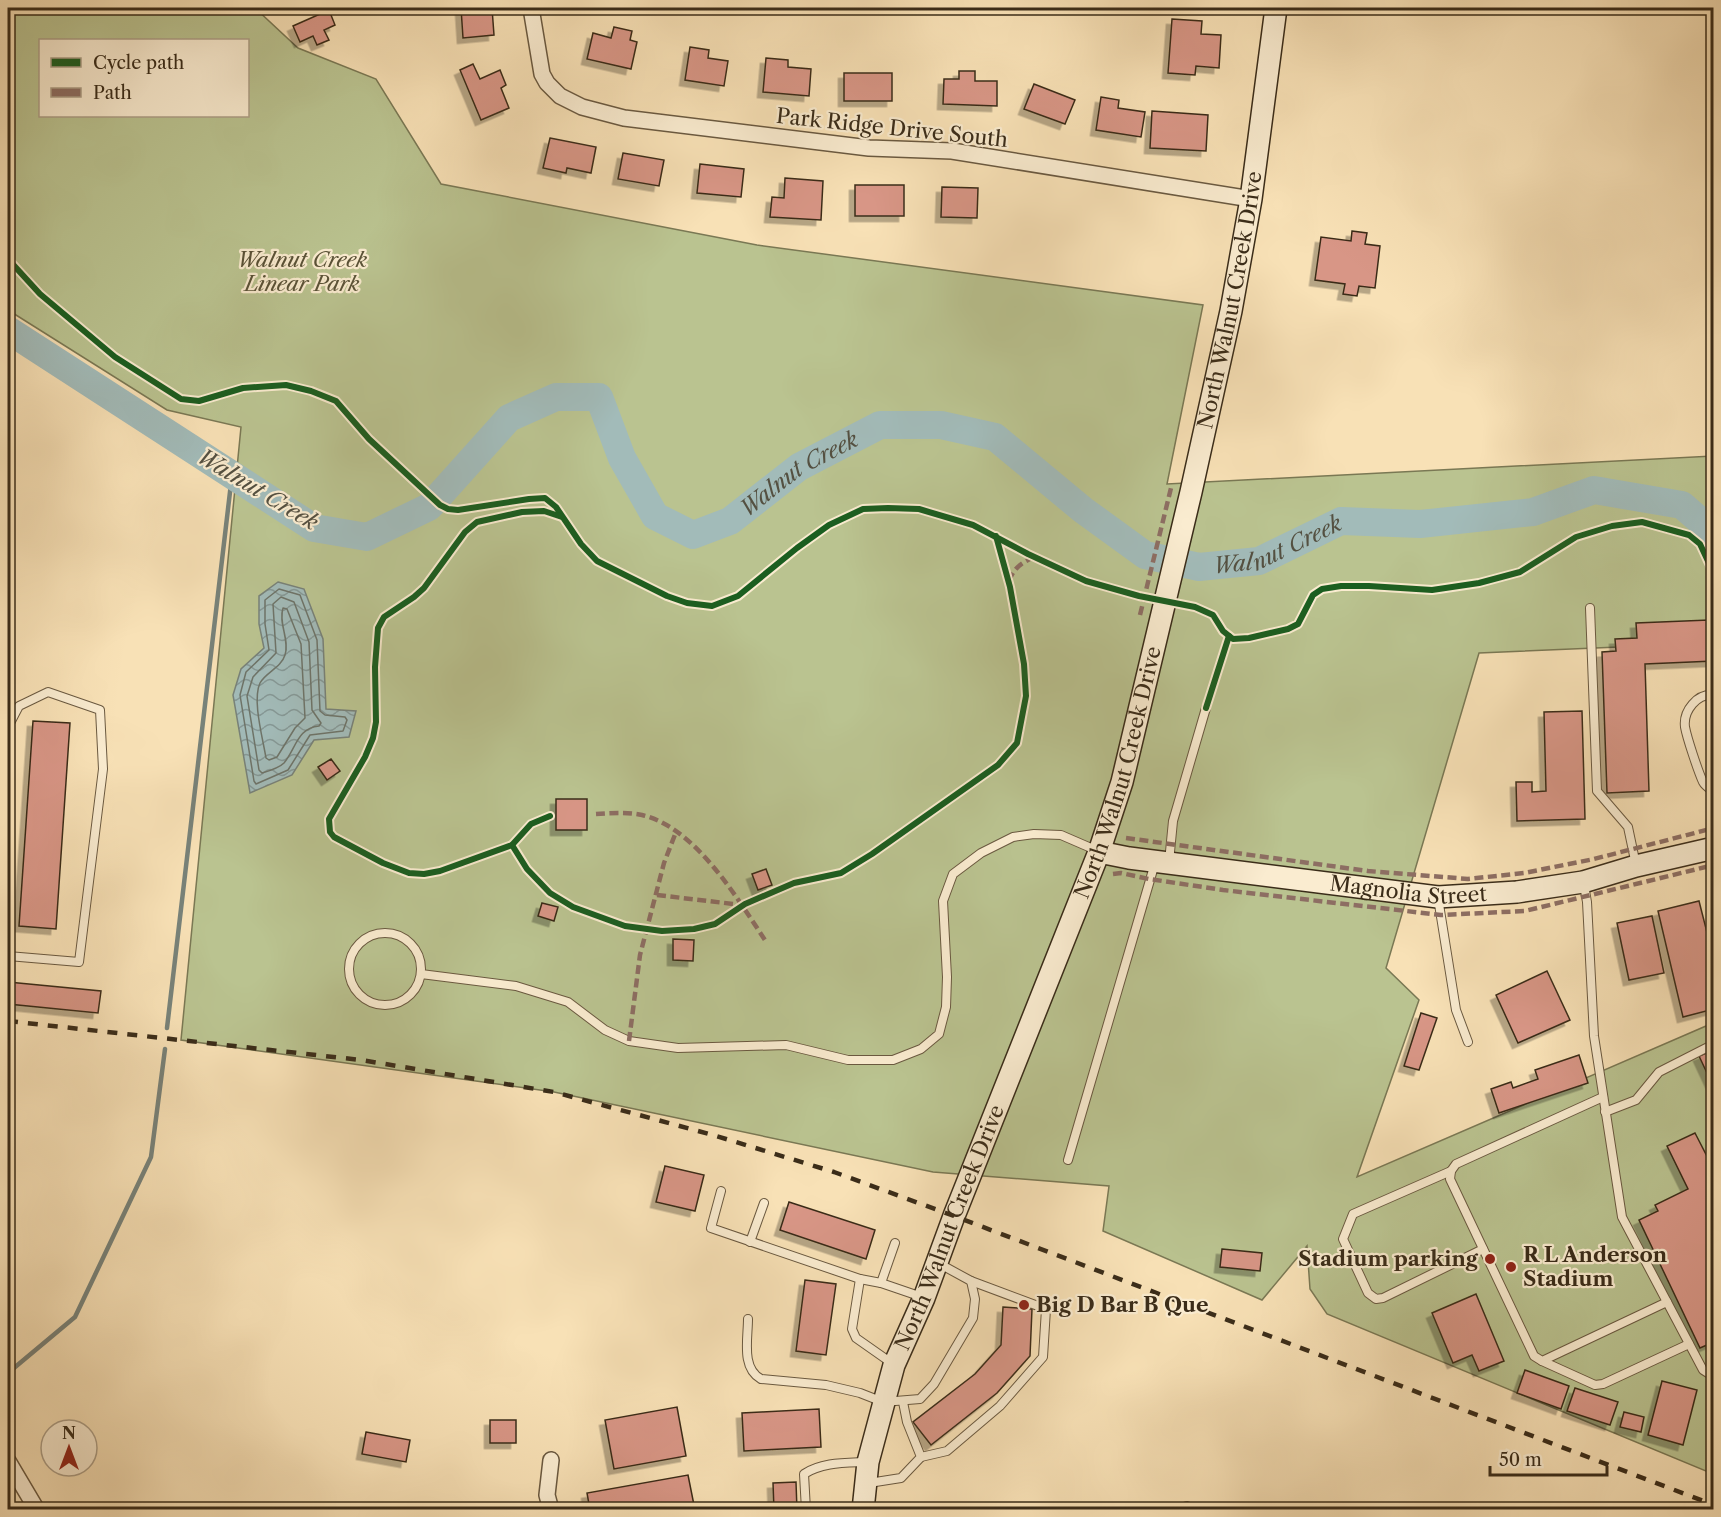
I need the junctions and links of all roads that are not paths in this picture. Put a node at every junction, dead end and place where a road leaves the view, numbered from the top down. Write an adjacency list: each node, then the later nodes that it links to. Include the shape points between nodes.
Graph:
1 (531, 8): 3 (street, Park Ridge Drive South, via 542,74 560,96 582,107 624,118 869,148 952,152)
2 (1276, 8): 3 (main road, North Walnut Creek Drive)
3 (1251, 199): 10 (main road, North Walnut Creek Drive, via 1191,492 1122,782)
4 (1590, 608): 12 (lane, via 1597,791 1628,827)
5 (1713, 695): 8 (lane, via 1701,697 1691,705 1685,726 1704,784)
6 (1206, 708): 11 (lane)
7 (8, 727): 15 (lane, via 19,706 48,692 100,710 103,769 79,962)
8 (1713, 792)
9 (1713, 848): 12 (main road, Magnolia Street)
10 (1100, 852): 11 (main road, Magnolia Street); 16 (lane, via 1061,835 1013,837 981,853 953,874 943,902 947,977 946,1007 939,1034 921,1049 893,1060 848,1060 786,1045 678,1048 629,1041 605,1030 568,1002 516,986); 28 (main road, North Walnut Creek Drive)
11 (1162, 862): 14 (main road, Magnolia Street); 21 (lane)
12 (1636, 866): 13 (main road, Magnolia Street)
13 (1583, 882): 14 (main road, Magnolia Street, via 1517,892); 19 (lane, via 1594,1036)
14 (1438, 897): 17 (lane, via 1456,1010)
15 (8, 956)
16 (421, 974): 16 (lane, via 415,948 397,934 386,932 364,939 350,959 349,972 356,989 370,1002 382,1005 406,999)
17 (1468, 1042)
18 (1713, 1044): 20 (lane, via 1659,1072 1636,1100)
19 (1603, 1097): 20 (lane); 22 (lane, via 1456,1164)
20 (1605, 1112): 33 (lane, via 1622,1217)
21 (1068, 1160)
22 (1450, 1172): 27 (lane); 27 (lane, via 1353,1214 1343,1239 1368,1293 1376,1299)
23 (721, 1191): 25 (lane, via 711,1228)
24 (764, 1203): 25 (lane)
25 (750, 1242): 29 (lane)
26 (895, 1243): 31 (lane)
27 (1483, 1249): 36 (lane, via 1534,1356)
28 (936, 1262): 30 (lane); 32 (main road, North Walnut Creek Drive)
29 (860, 1279): 31 (lane); 37 (lane, via 852,1329 856,1338)
30 (971, 1281): 39 (lane, via 975,1299 973,1318 934,1384 920,1399); 40 (lane, via 1046,1309 1043,1357 1000,1406 947,1450)
31 (881, 1283): 32 (lane)
32 (924, 1298): 37 (main road, North Walnut Creek Drive)
33 (1667, 1302): 35 (lane); 36 (lane)
34 (748, 1319): 39 (lane, via 748,1364 761,1379 826,1385)
35 (1689, 1344): 36 (lane, via 1603,1384 1594,1385); 38 (lane, via 1703,1370)
36 (1542, 1361)
37 (894, 1365): 39 (main road, North Walnut Creek Drive)
38 (1713, 1377)
39 (893, 1402): 40 (lane, via 907,1422); 43 (main road, North Walnut Creek Drive)
40 (921, 1457): 44 (lane, via 901,1478)
41 (550, 1460): 46 (street, via 547,1495)
42 (8, 1461): 45 (street)
43 (868, 1462): 44 (main road, North Walnut Creek Drive); 47 (lane, via 835,1463 804,1474)
44 (864, 1484): 48 (main road, North Walnut Creek Drive)
45 (37, 1509)
46 (551, 1509)
47 (806, 1509)
48 (863, 1509)
49 (1175, 1509): 50 (lane)
50 (1189, 1509)

